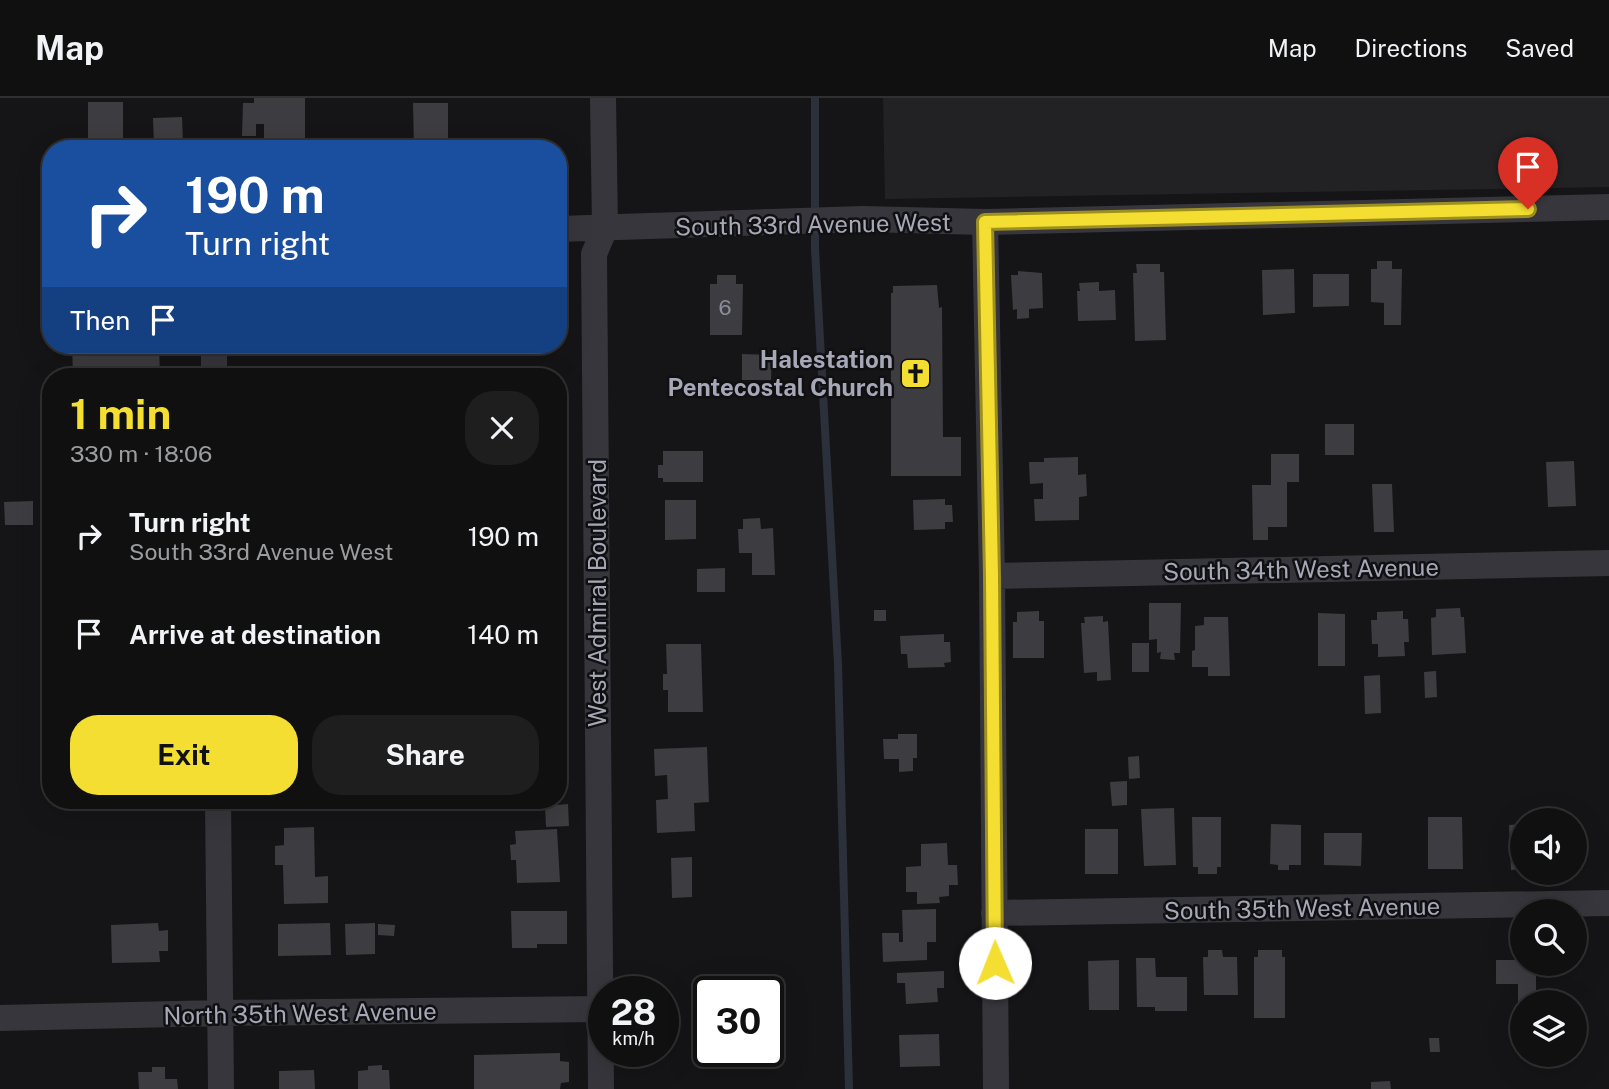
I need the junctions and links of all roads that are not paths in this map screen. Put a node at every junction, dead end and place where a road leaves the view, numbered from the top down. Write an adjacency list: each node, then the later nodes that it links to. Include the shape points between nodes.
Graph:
1 (603, 98): 4 (street, West Admiral Boulevard)
2 (1609, 207): 3 (street, South 33rd Avenue West)
3 (985, 222): 4 (street, South 33rd Avenue West, via 863,219); 7 (street)
4 (605, 228): 5 (street, South 33rd Avenue West); 11 (street, West Admiral Boulevard, via 594,254)
5 (567, 229)
6 (1609, 563): 7 (street, South 34th West Avenue)
7 (992, 576): 10 (street)
8 (218, 809): 13 (street)
9 (1609, 903): 10 (street, South 35th West Avenue)
10 (994, 913): 18 (street)
11 (600, 976)
12 (588, 1009): 13 (street, North 35th West Avenue)
13 (220, 1013): 14 (street, North 35th West Avenue); 16 (street)
14 (0, 1018)
15 (601, 1067): 17 (street, West Admiral Boulevard)
16 (221, 1089)
17 (601, 1089)
18 (996, 1089)

